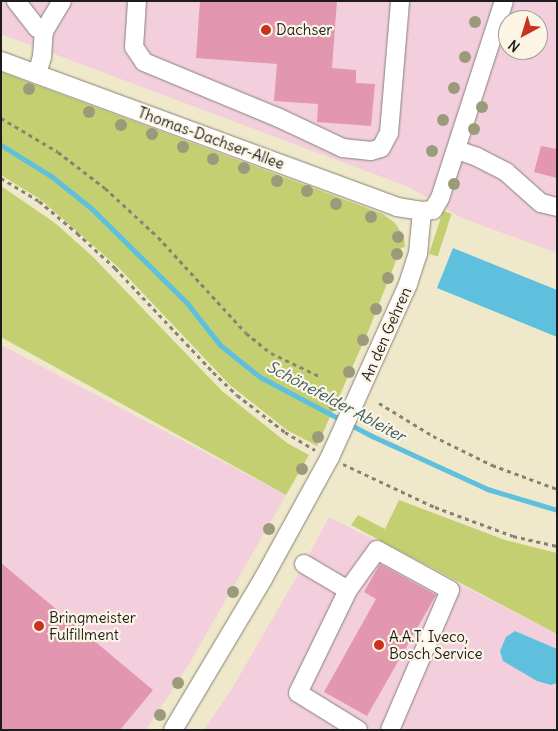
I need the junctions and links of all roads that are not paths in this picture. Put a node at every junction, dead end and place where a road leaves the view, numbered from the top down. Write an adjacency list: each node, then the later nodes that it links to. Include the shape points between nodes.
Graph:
1 (16, 1): 6 (street, via 37,28)
2 (62, 1): 6 (street)
3 (137, 1): 4 (street, via 134,47 144,62 343,148 371,151 381,148 389,134)
4 (400, 1)
5 (504, 1): 9 (street)
6 (44, 31): 8 (street, via 42,57)
7 (1, 61): 8 (street, Thomas-Dachser-Allee)
8 (36, 74): 11 (street, Thomas-Dachser-Allee, via 397,207)
9 (457, 150): 10 (street, via 506,172 541,203); 11 (street, via 440,198 433,210)
10 (557, 207)
11 (422, 211): 14 (street, An den Gehren, via 418,254 408,284 334,448 263,579)
12 (304, 564): 13 (street)
13 (348, 590): 15 (street, via 298,693); 16 (street, via 377,550 450,590)
14 (173, 730)
15 (358, 730)
16 (390, 730)

